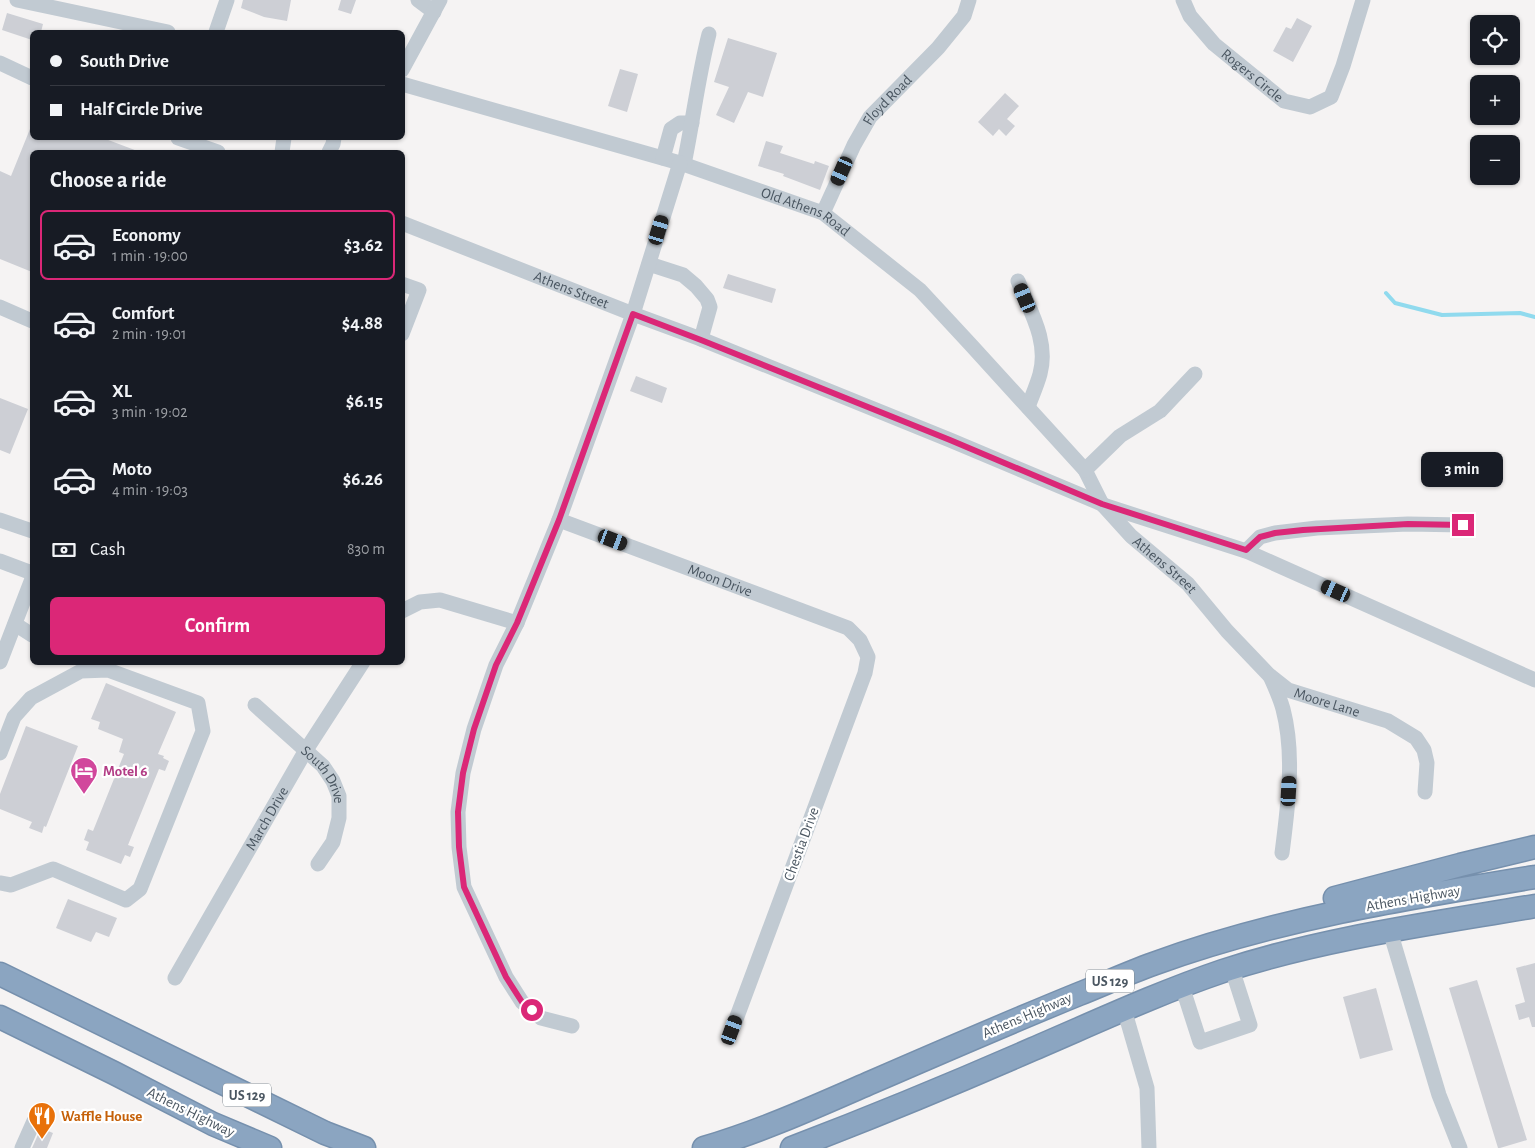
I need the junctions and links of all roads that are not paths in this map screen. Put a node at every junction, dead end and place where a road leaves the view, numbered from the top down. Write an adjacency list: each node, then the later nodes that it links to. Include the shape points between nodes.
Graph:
1 (17, 0): 7 (street)
2 (227, 0): 10 (street)
3 (418, 0): 8 (street)
4 (969, 0): 21 (street, Floyd Road, via 964,16 938,48 870,117)
5 (1183, 0): 6 (street, Rogers Circle, via 1190,16 1214,44 1284,101 1310,107 1331,97)
6 (1363, 0)
7 (80, 6): 9 (street)
8 (437, 6): 13 (street)
9 (161, 30)
10 (217, 30)
11 (709, 34): 16 (street)
12 (0, 63): 14 (street)
13 (405, 65)
14 (30, 77)
15 (405, 85): 19 (street, Old Athens Road)
16 (692, 123): 19 (street, via 680,123 671,129); 20 (street)
17 (182, 140): 18 (street)
18 (200, 150)
19 (663, 158): 20 (street, Old Athens Road)
20 (682, 164): 21 (street, Old Athens Road); 23 (street)
21 (824, 213): 32 (street, Old Athens Road, via 920,290)
22 (405, 224): 27 (street, Athens Street)
23 (649, 264): 27 (street); 30 (street, via 683,276 707,299 710,307)
24 (1018, 281): 32 (street, via 1040,333 1042,349 1040,373)
25 (405, 285): 29 (street, via 419,290)
26 (0, 307): 28 (street)
27 (633, 314): 30 (street, Athens Street); 36 (street)
28 (30, 320)
29 (405, 326)
30 (701, 340): 34 (street, Athens Street)
31 (1195, 374): 33 (street, via 1160,411 1120,436)
32 (1028, 407): 33 (street, Old Athens Road)
33 (1085, 470): 34 (street, Old Athens Road)
34 (1102, 504): 39 (street); 43 (street, Athens Street, via 1131,536 1188,584)
35 (0, 520): 38 (street)
36 (559, 520): 45 (street); 48 (street, Moon Drive, via 848,628 860,640)
37 (1463, 525): 39 (street, via 1317,528 1260,537)
38 (30, 530)
39 (1246, 550): 54 (street)
40 (0, 561): 41 (street)
41 (30, 572)
42 (30, 584): 46 (street)
43 (1209, 609): 53 (street, Moore Lane)
44 (405, 610): 45 (street, via 420,602 440,600)
45 (517, 623): 73 (street, via 496,665 463,773 458,812 462,877 506,977 522,1002 541,1018)
46 (15, 624): 47 (street); 49 (street)
47 (30, 634)
48 (868, 657): 74 (street, Chestia Drive, via 865,673)
49 (0, 662)
50 (97, 665): 52 (street)
51 (361, 665): 56 (street, March Drive)
52 (108, 670): 57 (street, via 81,672 31,698 14,717); 63 (street, via 198,703 203,731 140,889 126,900 53,869 11,885)
53 (1269, 675): 58 (street, Moore Lane, via 1288,690 1388,721 1416,738 1427,763); 60 (street, via 1287,729 1290,776)
54 (1535, 680)
55 (255, 705): 56 (street, South Drive)
56 (306, 750): 61 (street, South Drive, via 323,766 339,796 339,818 333,842); 69 (street, March Drive)
57 (0, 754)
58 (1425, 792)
59 (1535, 847): 66 (highway, via 1257,918)
60 (1282, 853)
61 (318, 864)
62 (1535, 877): 66 (highway, Athens Highway / US 129, via 1376,904)
63 (0, 883)
64 (1535, 906): 65 (highway, Athens Highway / US 129)
65 (1390, 931): 67 (highway, Athens Highway / US 129, via 1276,955); 82 (street, via 1439,1094)
66 (1210, 944): 79 (highway, Athens Highway / US 129, via 1020,1018 801,1113)
67 (1232, 969): 70 (highway, Athens Highway / US 129); 70 (street, via 1250,1026 1200,1042)
68 (0, 974): 78 (highway, US 129, via 325,1133)
69 (175, 978)
70 (1182, 986): 71 (highway, Athens Highway / US 129)
71 (1124, 1009): 80 (highway, Athens Highway / US 129); 81 (street, via 1147,1088)
72 (0, 1017): 77 (highway, Athens Highway / US 129, via 213,1124)
73 (572, 1026)
74 (732, 1030)
75 (34, 1121): 76 (street)
76 (22, 1148)
77 (270, 1148)
78 (364, 1148)
79 (704, 1148)
80 (792, 1148)
81 (1149, 1148)
82 (1460, 1148)

